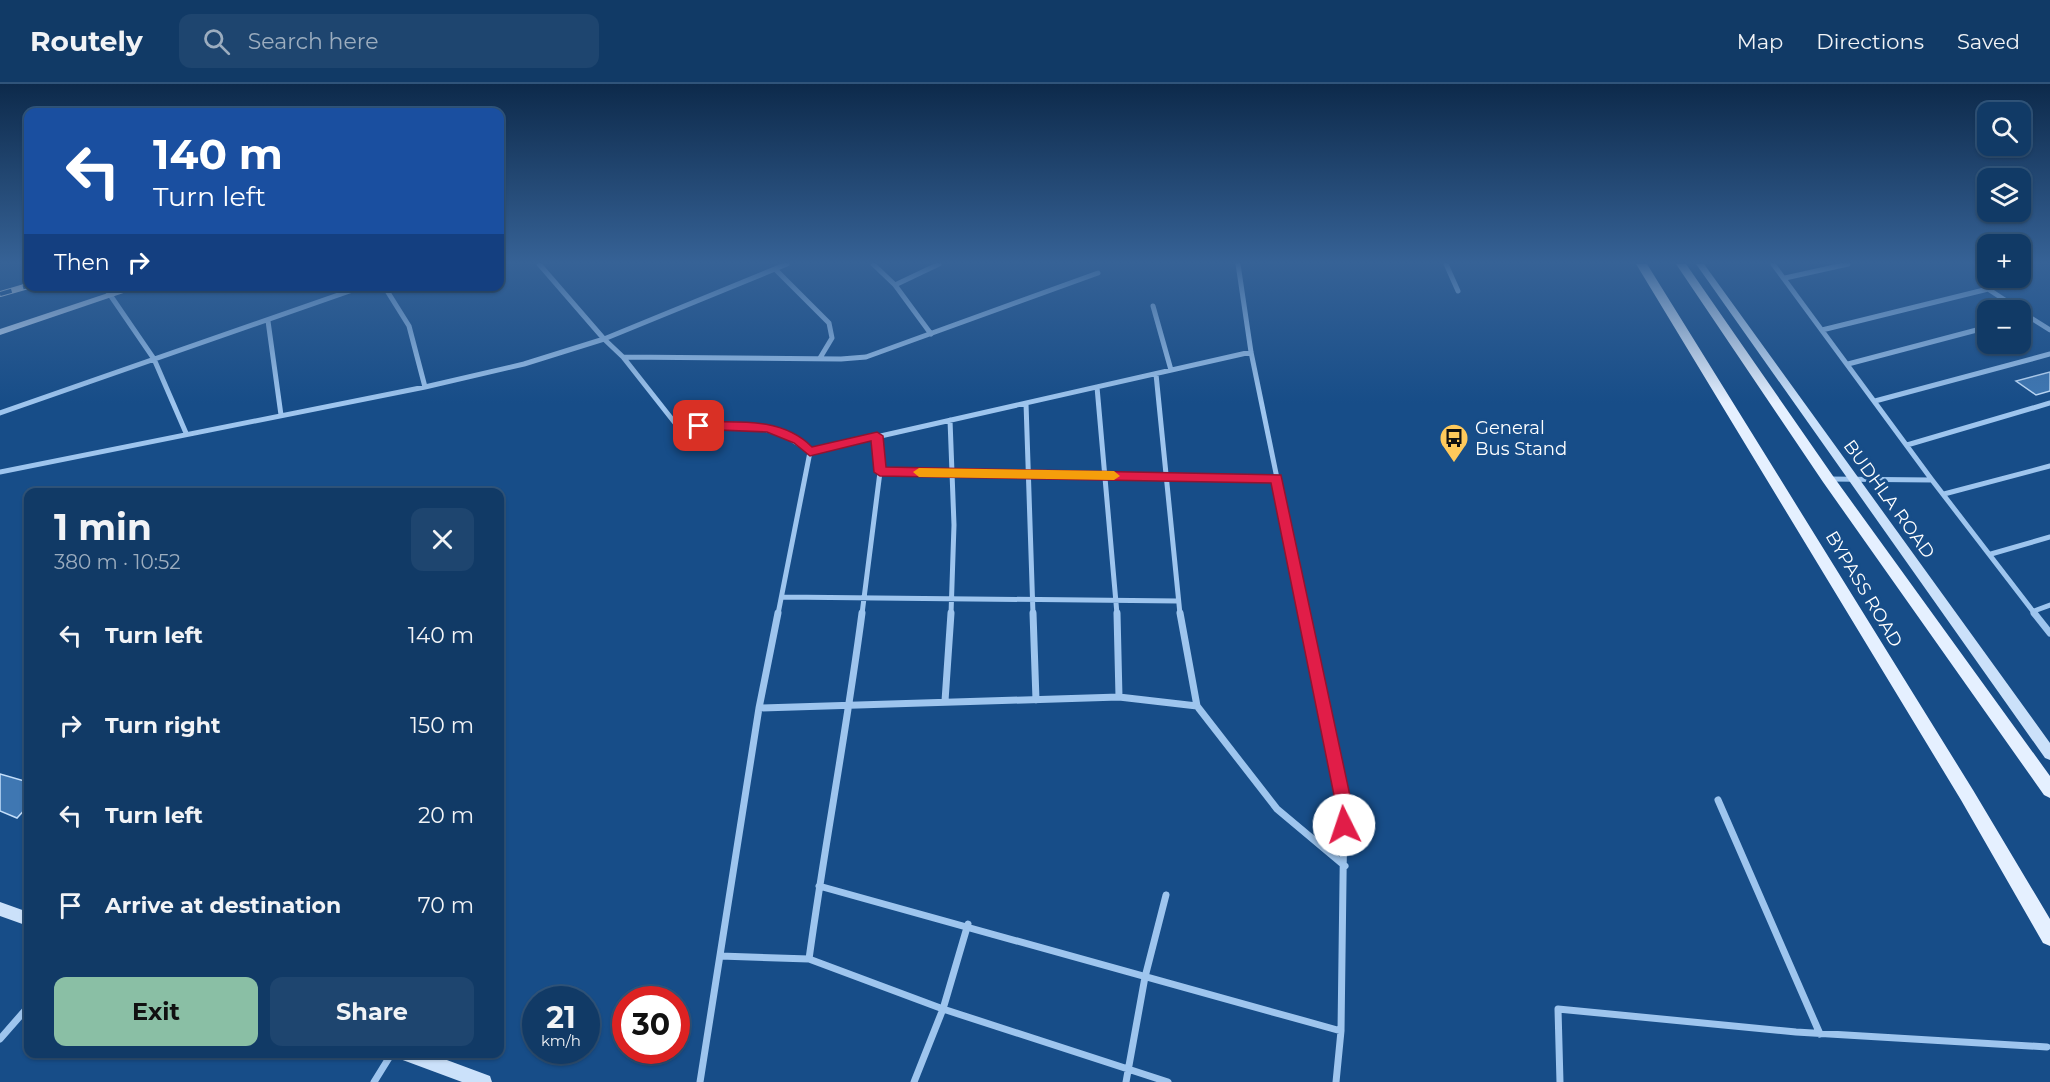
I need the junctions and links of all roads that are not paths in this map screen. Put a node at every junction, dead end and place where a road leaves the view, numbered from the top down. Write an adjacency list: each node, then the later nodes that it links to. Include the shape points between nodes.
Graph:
1 (67, 311): 22 (street)
2 (120, 311): 29 (street)
3 (297, 311): 18 (street)
4 (399, 311): 33 (street, via 409,326)
5 (579, 311): 24 (street)
6 (673, 311): 24 (street)
7 (817, 311): 28 (street, via 832,330 831,342)
8 (914, 311): 23 (street)
9 (995, 311): 23 (street)
10 (1154, 311): 31 (street)
11 (1245, 311): 25 (street)
12 (1670, 311): 83 (main road, BYPASS ROAD)
13 (1713, 311): 53 (main road)
14 (1734, 311): 55 (street, BUDHLA ROAD)
15 (1808, 311): 19 (street)
16 (1901, 311): 19 (street)
17 (2031, 318): 21 (street)
18 (268, 321): 29 (street); 39 (street)
19 (1822, 330): 30 (street)
20 (1977, 330): 30 (street)
21 (2050, 330)
22 (0, 332)
23 (931, 334): 28 (street, via 866,357)
24 (604, 339): 27 (street); 33 (street, via 524,364)
25 (1251, 352): 31 (street); 52 (street)
26 (2050, 354): 35 (street)
27 (623, 357): 28 (street); 44 (street, via 675,423 685,427 769,428 798,440)
28 (820, 358)
29 (154, 359): 38 (street); 41 (street)
30 (1848, 364): 35 (street)
31 (1171, 370): 32 (street)
32 (1156, 374): 34 (street); 51 (street)
33 (425, 387): 39 (street)
34 (1097, 387): 36 (street); 50 (street)
35 (1875, 401): 43 (street)
36 (1026, 403): 40 (street); 49 (street)
37 (2050, 403): 43 (street)
38 (0, 413)
39 (281, 415): 41 (street)
40 (950, 420): 42 (street); 48 (street)
41 (186, 433): 46 (street)
42 (877, 436): 44 (street); 47 (street)
43 (1907, 445): 54 (street)
44 (810, 452): 59 (street)
45 (2050, 466): 56 (street)
46 (0, 472)
47 (880, 472): 48 (street); 60 (street)
48 (955, 473): 49 (street); 61 (street)
49 (1029, 474): 50 (street); 62 (street)
50 (1105, 476): 51 (street); 63 (street)
51 (1164, 477): 52 (street); 64 (street)
52 (1276, 478): 77 (street, via 1344,805)
53 (1828, 480): 55 (street); 75 (main road)
54 (1932, 480): 55 (street); 56 (street)
55 (1854, 481): 74 (street, BUDHLA ROAD)
56 (1944, 494): 58 (street)
57 (2050, 537): 58 (street)
58 (1991, 554): 66 (street)
59 (783, 597): 60 (street); 73 (street)
60 (864, 598): 61 (street); 71 (street)
61 (953, 599): 62 (street); 70 (street)
62 (1034, 600): 63 (street); 69 (street)
63 (1117, 601): 64 (street); 68 (street)
64 (1178, 601): 72 (street)
65 (2050, 605): 66 (street)
66 (2034, 611): 67 (street)
67 (2050, 633)
68 (1119, 697): 69 (street); 72 (street)
69 (1036, 700): 70 (street)
70 (945, 701): 71 (street)
71 (850, 706): 73 (street); 78 (street)
72 (1197, 706): 77 (street, via 1277,809)
73 (759, 708): 84 (street)
74 (2050, 754)
75 (2050, 790)
76 (1718, 800): 90 (street)
77 (1345, 866): 89 (street)
78 (819, 886): 82 (street); 85 (street)
79 (1166, 895): 86 (street)
80 (0, 909): 81 (street)
81 (24, 918)
82 (968, 924): 86 (street); 87 (street)
83 (2050, 937)
84 (720, 956): 85 (street); 98 (street)
85 (809, 959): 87 (street)
86 (1145, 977): 89 (street); 95 (street)
87 (944, 1009): 95 (street); 99 (street)
88 (24, 1012): 91 (street)
89 (1341, 1030): 102 (street)
90 (1820, 1034): 92 (street); 103 (street, via 1558,1009)
91 (0, 1039)
92 (2047, 1047)
93 (389, 1058): 96 (street)
94 (419, 1058): 97 (street)
95 (1129, 1070): 100 (street); 101 (street)
96 (374, 1082)
97 (484, 1082)
98 (700, 1082)
99 (914, 1082)
100 (1126, 1082)
101 (1168, 1082)
102 (1336, 1082)
103 (1560, 1082)

